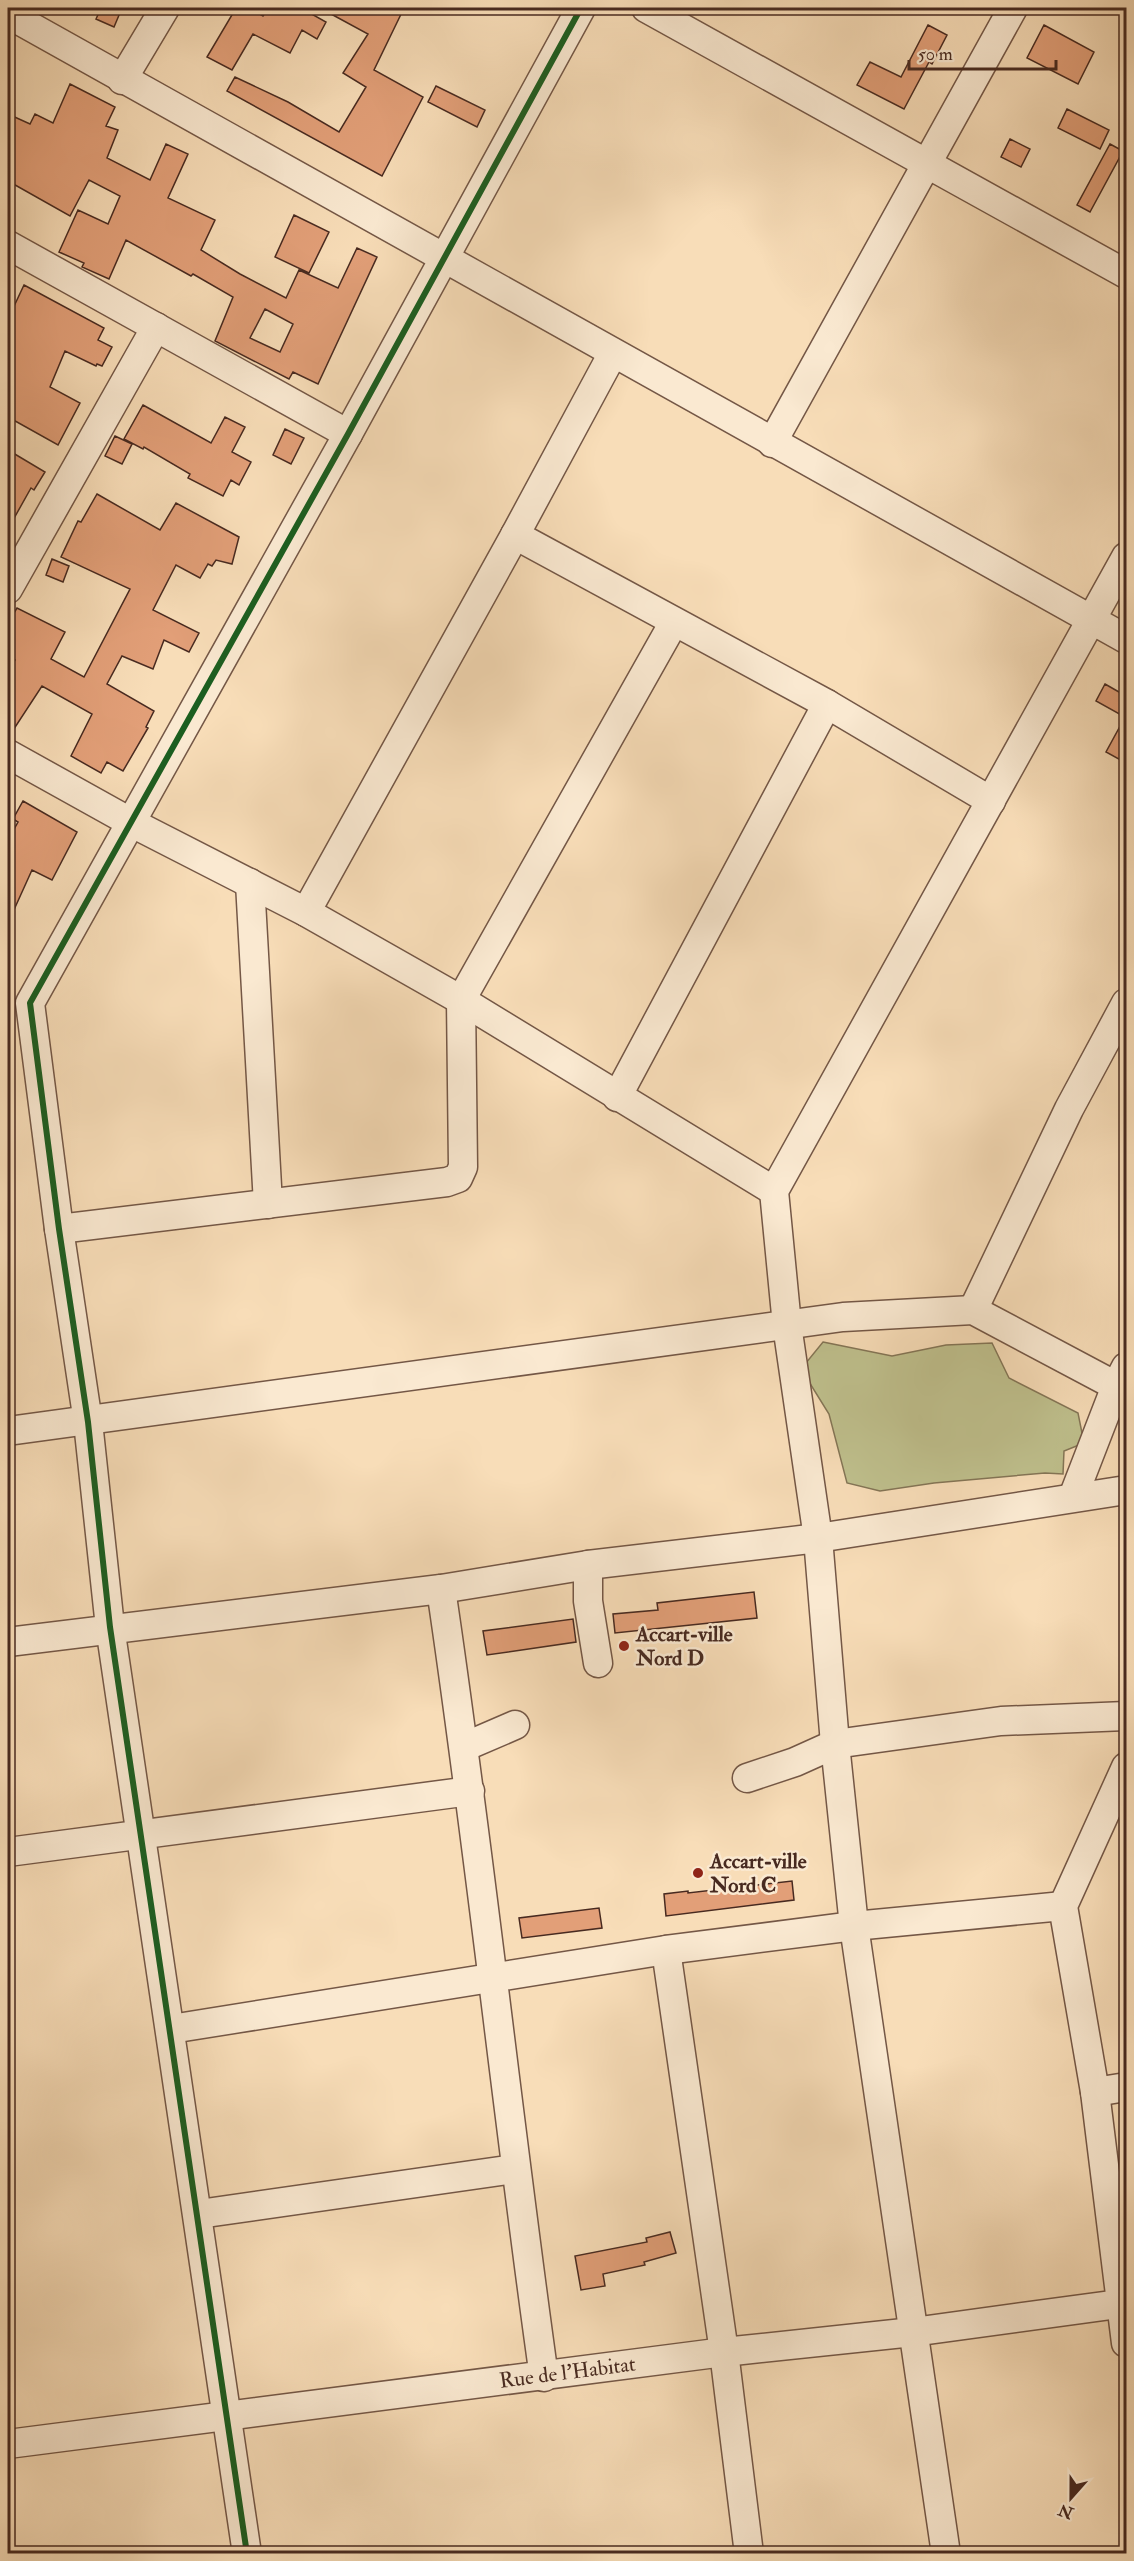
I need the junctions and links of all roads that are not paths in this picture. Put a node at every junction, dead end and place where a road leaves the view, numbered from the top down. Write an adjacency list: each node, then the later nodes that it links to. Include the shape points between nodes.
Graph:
1 (165, 8): 6 (street)
2 (581, 8): 9 (street)
3 (646, 8): 7 (street)
4 (1013, 8): 7 (street)
5 (8, 14): 6 (street)
6 (122, 80): 9 (street)
7 (927, 163): 10 (street); 14 (street)
8 (8, 244): 11 (street)
9 (442, 259): 12 (street); 13 (street)
10 (1126, 274)
11 (156, 327): 13 (street); 17 (street)
12 (613, 353): 14 (street); 15 (street)
13 (348, 434): 24 (street)
14 (772, 443): 18 (street)
15 (515, 535): 19 (street); 26 (street)
16 (1126, 557): 18 (street)
17 (8, 589)
18 (1091, 621): 20 (street); 23 (street)
19 (674, 622): 21 (street); 28 (street)
20 (1126, 639)
21 (827, 704): 23 (street); 30 (street)
22 (8, 754): 24 (street)
23 (992, 801): 31 (street)
24 (132, 823): 25 (street); 27 (street)
25 (250, 883): 26 (street); 32 (street)
26 (306, 912): 28 (street)
27 (19, 997): 33 (street)
28 (461, 1000): 30 (street); 32 (street, via 463,1167 458,1178)
29 (1126, 1003): 34 (street, via 1069,1109)
30 (617, 1097): 31 (street)
31 (774, 1191): 35 (street)
32 (268, 1204): 33 (street)
33 (59, 1229): 37 (street)
34 (973, 1310): 35 (street, via 843,1317); 36 (street)
35 (787, 1325): 37 (street); 41 (street)
36 (1121, 1377): 40 (street)
37 (88, 1422): 38 (street); 44 (street)
38 (8, 1431)
39 (1126, 1490): 40 (street)
40 (1073, 1497): 41 (street)
41 (818, 1538): 42 (street); 49 (street)
42 (588, 1566): 43 (street); 46 (street, via 588,1601)
43 (441, 1589): 44 (street); 50 (street)
44 (110, 1627): 45 (street); 54 (street)
45 (8, 1642)
46 (598, 1663)
47 (1126, 1716): 49 (street, via 1001,1721)
48 (515, 1725): 50 (street)
49 (835, 1744): 52 (street); 57 (street)
50 (464, 1747): 53 (street)
51 (1126, 1767): 56 (street)
52 (747, 1778)
53 (470, 1791): 54 (street); 59 (street)
54 (142, 1834): 55 (street); 60 (street)
55 (8, 1852)
56 (1063, 1906): 57 (street); 62 (street)
57 (854, 1926): 58 (street); 66 (street)
58 (666, 1950): 59 (street); 68 (street)
59 (494, 1977): 60 (street); 63 (street)
60 (171, 2029): 64 (street)
61 (1126, 2087): 62 (street)
62 (1095, 2092): 65 (street)
63 (514, 2169): 64 (street); 69 (street)
64 (198, 2214): 70 (street)
65 (1124, 2303): 66 (street, Rue de l'Habitat); 67 (street)
66 (913, 2332): 68 (street, Rue de l'Habitat); 74 (street)
67 (1126, 2343)
68 (724, 2352): 69 (street, Rue de l'Habitat); 73 (street)
69 (544, 2377): 70 (street, Rue de l'Habitat)
70 (225, 2416): 71 (street, Rue de l'Habitat); 72 (street)
71 (8, 2444)
72 (248, 2553)
73 (749, 2553)
74 (946, 2553)

